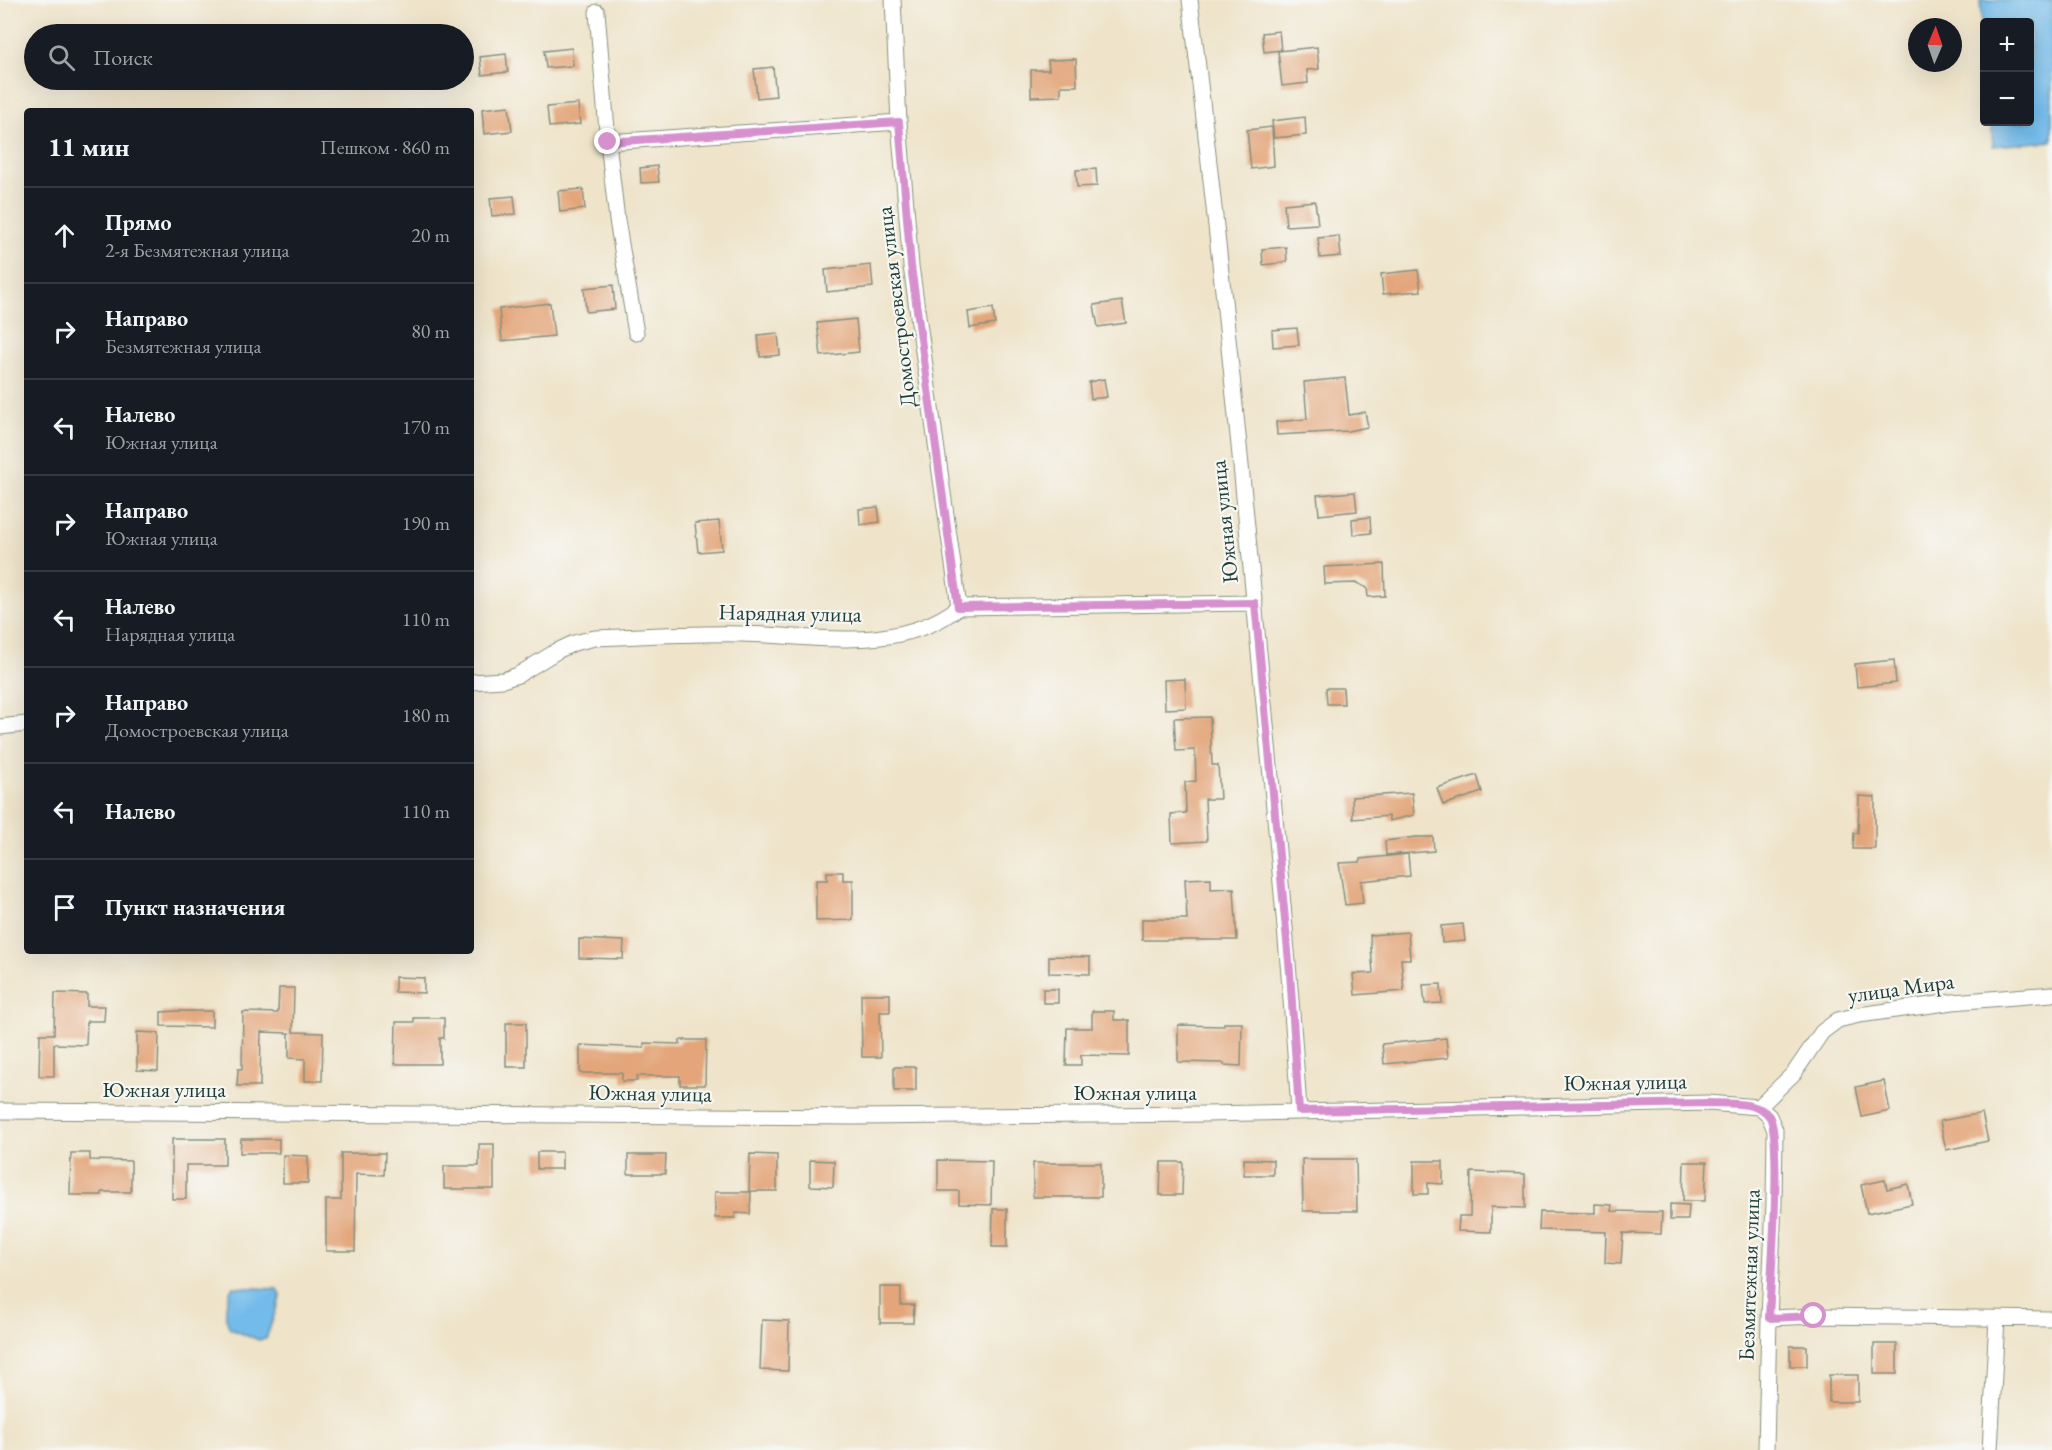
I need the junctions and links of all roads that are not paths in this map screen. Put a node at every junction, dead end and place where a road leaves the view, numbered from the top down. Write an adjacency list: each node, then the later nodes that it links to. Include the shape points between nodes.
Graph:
1 (892, 0): 4 (street, Домостроевская улица)
2 (1190, 0): 7 (street, Южная улица)
3 (597, 12): 5 (street)
4 (899, 122): 5 (street); 8 (street, Домостроевская улица, via 911,266)
5 (608, 142): 6 (street)
6 (636, 333)
7 (1255, 603): 8 (street); 15 (street, Южная улица, via 1290,972)
8 (958, 607): 9 (street, Нарядная улица, via 942,620 893,636 828,640 743,634 596,638 556,651 518,675)
9 (474, 682)
10 (24, 724): 11 (street)
11 (0, 727)
12 (2052, 994): 13 (street, улица Мира, via 1953,1002 1838,1020 1822,1032 1794,1072)
13 (1759, 1107): 15 (street, Южная улица, via 1737,1104); 16 (street, Безмятежная улица, via 1769,1116 1775,1130)
14 (0, 1111): 15 (street, Южная улица, via 854,1117)
15 (1299, 1111)
16 (1769, 1318): 17 (street); 19 (street, Безмятежная улица)
17 (1997, 1318): 18 (street); 20 (street)
18 (2052, 1319)
19 (1764, 1448)
20 (1990, 1450)

